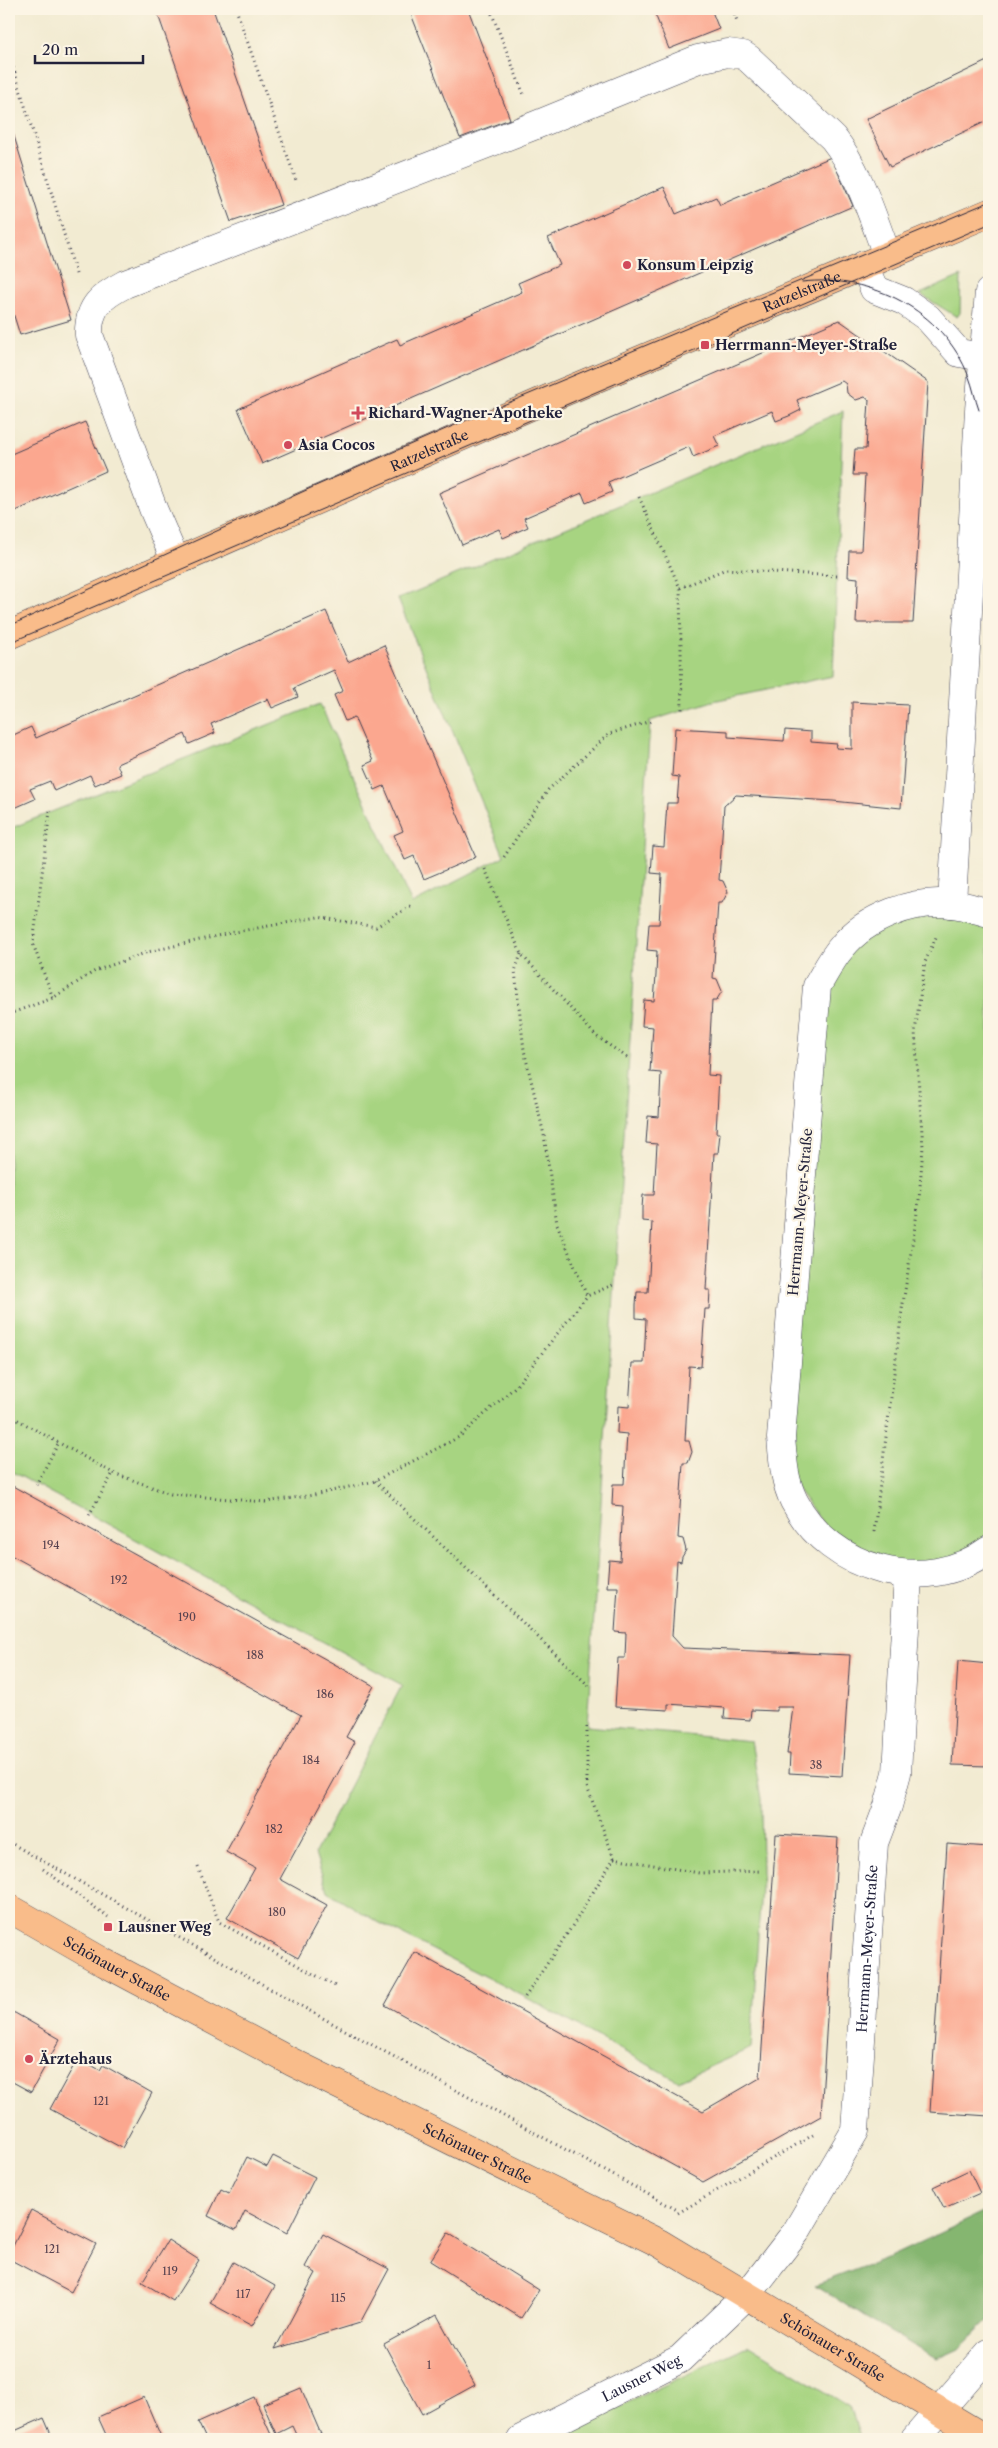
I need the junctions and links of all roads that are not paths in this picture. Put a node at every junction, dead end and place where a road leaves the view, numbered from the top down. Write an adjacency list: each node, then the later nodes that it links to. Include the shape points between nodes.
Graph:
1 (988, 219): 2 (main road, Ratzelstraße)
2 (875, 260): 4 (street, via 874,289 904,302 928,318 959,353); 5 (main road, Ratzelstraße); 5 (street, via 867,203 839,145 743,55 720,54 698,58 536,125 125,284 94,306 89,325 91,345)
3 (988, 303): 4 (street)
4 (983, 357): 7 (street)
5 (176, 562): 6 (main road, Ratzelstraße)
6 (9, 634)
7 (952, 904): 8 (street, Herrmann-Meyer-Straße); 10 (street, Herrmann-Meyer-Straße, via 914,906 878,919 858,931 841,947 817,986 781,1438 783,1470 794,1500 809,1524 828,1544 848,1557 870,1567)
8 (989, 913)
9 (989, 1550): 10 (street, Herrmann-Meyer-Straße, via 977,1559 944,1572)
10 (908, 1575): 12 (street, Herrmann-Meyer-Straße, via 897,1774 874,1843 855,2131 800,2223)
11 (12, 1916): 12 (main road, Schönauer Straße, via 292,2062 659,2243)
12 (747, 2295): 14 (main road, Schönauer Straße); 15 (street, Lausner Weg, via 680,2359)
13 (989, 2353): 14 (street)
14 (939, 2412): 16 (street); 17 (main road, Schönauer Straße)
15 (521, 2439)
16 (915, 2439)
17 (986, 2439)

